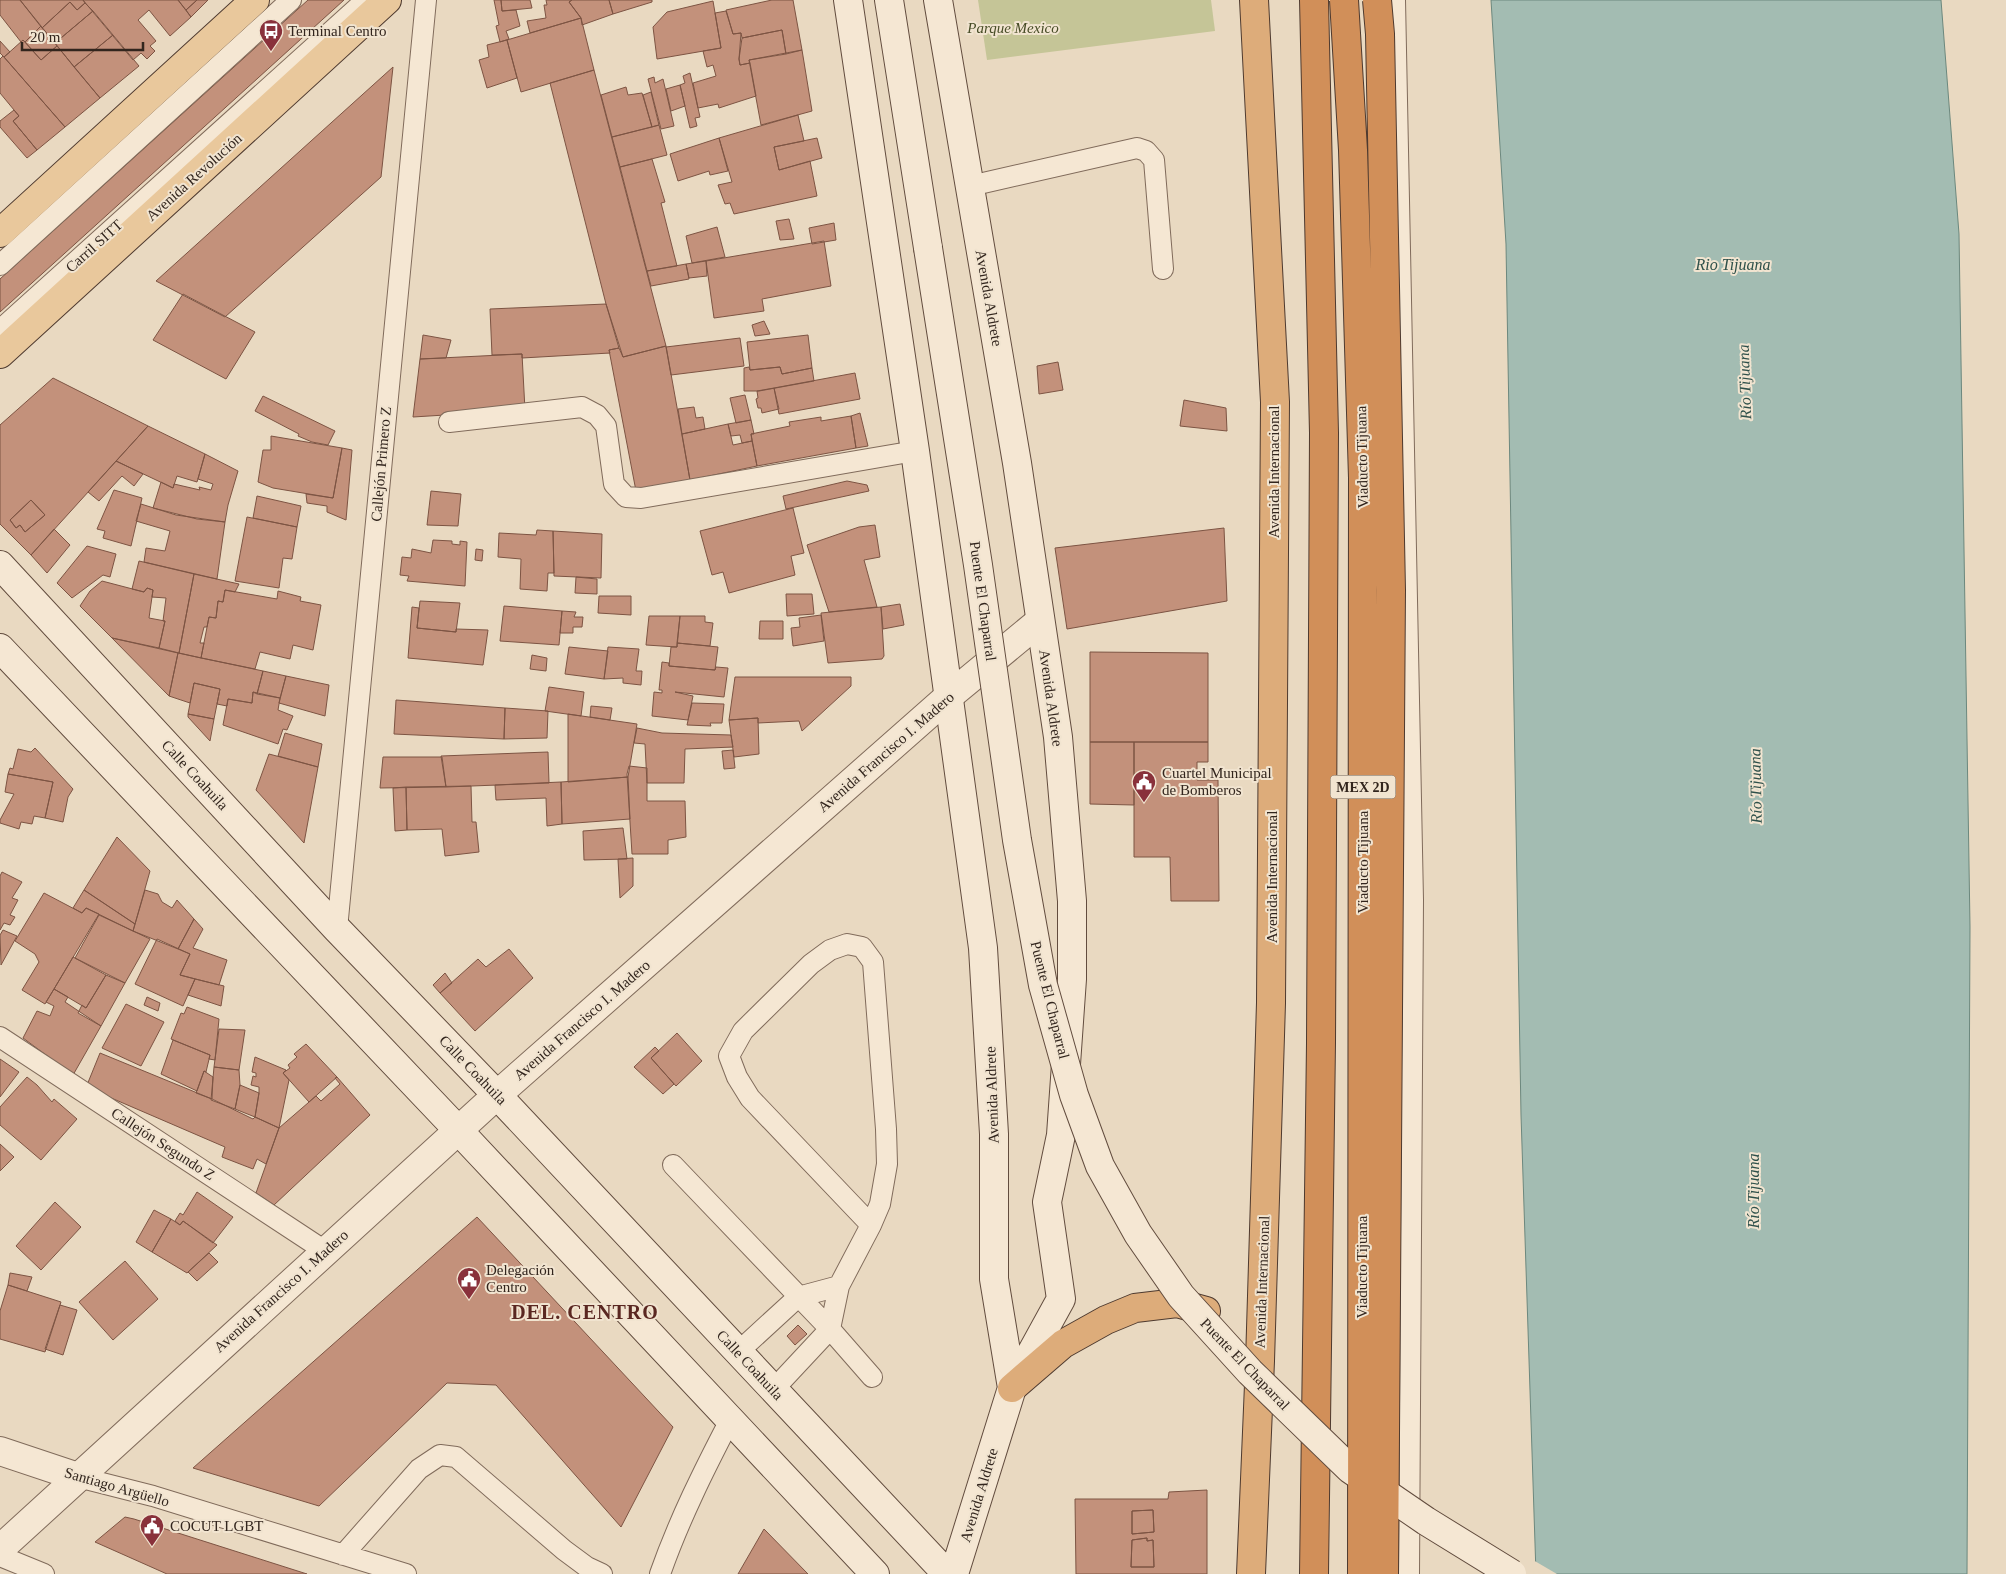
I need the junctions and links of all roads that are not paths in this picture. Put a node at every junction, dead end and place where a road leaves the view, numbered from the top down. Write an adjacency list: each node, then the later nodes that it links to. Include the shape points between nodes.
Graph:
1 (255, 0): 15 (main road)
2 (291, 0): 16 (lane)
3 (366, 0): 18 (lane, Carril SITT)
4 (387, 0): 19 (main road, Avenida Revolución)
5 (426, 0): 26 (lane, Callejón Primero Z)
6 (848, 0): 21 (main road, Avenida Aldrete)
7 (889, 0): 59 (main road, Puente El Chaparral, bridge, via 978,565 1016,840 1043,985 1074,1095 1100,1166 1138,1234 1181,1296 1250,1372 1350,1469)
8 (938, 0): 14 (main road, Avenida Aldrete)
9 (1254, 0): 37 (highway, Avenida Internacional, via 1274,402 1271,1003)
10 (1314, 0): 55 (highway, via 1324,433)
11 (1344, 0): 56 (highway, Viaducto Tijuana / MEX 2D, bridge, via 1363,478)
12 (1377, 0): 57 (highway, Viaducto Tijuana / MEX 2D, bridge, via 1381,44 1391,590)
13 (1395, 0): 58 (lane, via 1413,900)
14 (970, 186): 17 (lane, via 1137,148 1146,151 1154,160); 23 (main road, Avenida Aldrete)
15 (0, 233)
16 (0, 265)
17 (1163, 269)
18 (0, 330)
19 (0, 354)
20 (449, 422): 21 (lane, via 582,407 606,426 614,484 626,497 641,498)
21 (915, 451): 25 (main road, Avenida Aldrete)
22 (0, 565): 26 (main road, Calle Coahuila)
23 (1040, 621): 25 (main road, Avenida Francisco I. Madero); 39 (main road, Avenida Aldrete, via 1058,737 1072,901 1072,979 1061,1135 1047,1202 1061,1299)
24 (0, 648): 29 (main road)
25 (948, 697): 28 (main road, Avenida Francisco I. Madero); 39 (main road, Avenida Aldrete, via 983,948 994,1134 994,1279)
26 (337, 929): 28 (main road, Calle Coahuila)
27 (0, 1037): 32 (lane, Callejón Segundo Z)
28 (497, 1095): 29 (main road, Avenida Francisco I. Madero); 36 (main road, Calle Coahuila)
29 (458, 1130): 32 (main road, Avenida Francisco I. Madero); 41 (main road)
30 (672, 1165): 34 (lane)
31 (872, 1226): 31 (lane, via 750,1098 729,1056 743,1031 811,964 830,950 847,944 862,947 873,962 887,1164 880,1204); 33 (lane)
32 (325, 1250): 43 (main road, Avenida Francisco I. Madero)
33 (839, 1286): 34 (lane); 35 (lane)
34 (798, 1297): 35 (lane); 36 (lane)
35 (830, 1329): 38 (lane); 40 (lane)
36 (738, 1352): 40 (main road, Calle Coahuila)
37 (1260, 1362): 39 (highway, via 1206,1310 1177,1303 1134,1308 1106,1320 1063,1344); 54 (highway, Avenida Internacional)
38 (872, 1377)
39 (1012, 1388): 53 (main road, Avenida Aldrete)
40 (774, 1389): 52 (main road, Calle Coahuila)
41 (730, 1420): 50 (lane, via 696,1486); 51 (main road)
42 (0, 1451): 43 (main road, Santiago Argüello)
43 (78, 1477): 44 (main road, Avenida Francisco I. Madero); 45 (lane, Santiago Argüello, via 153,1496)
44 (0, 1549)
45 (343, 1555): 48 (lane, Santiago Argüello); 49 (lane, via 419,1469 440,1455 456,1457 564,1550)
46 (0, 1556): 47 (lane)
47 (44, 1574)
48 (406, 1574)
49 (602, 1574)
50 (660, 1574)
51 (875, 1574)
52 (946, 1574)
53 (954, 1574)
54 (1251, 1574)
55 (1314, 1574)
56 (1362, 1574)
57 (1384, 1574)
58 (1409, 1574)
59 (1512, 1574)

